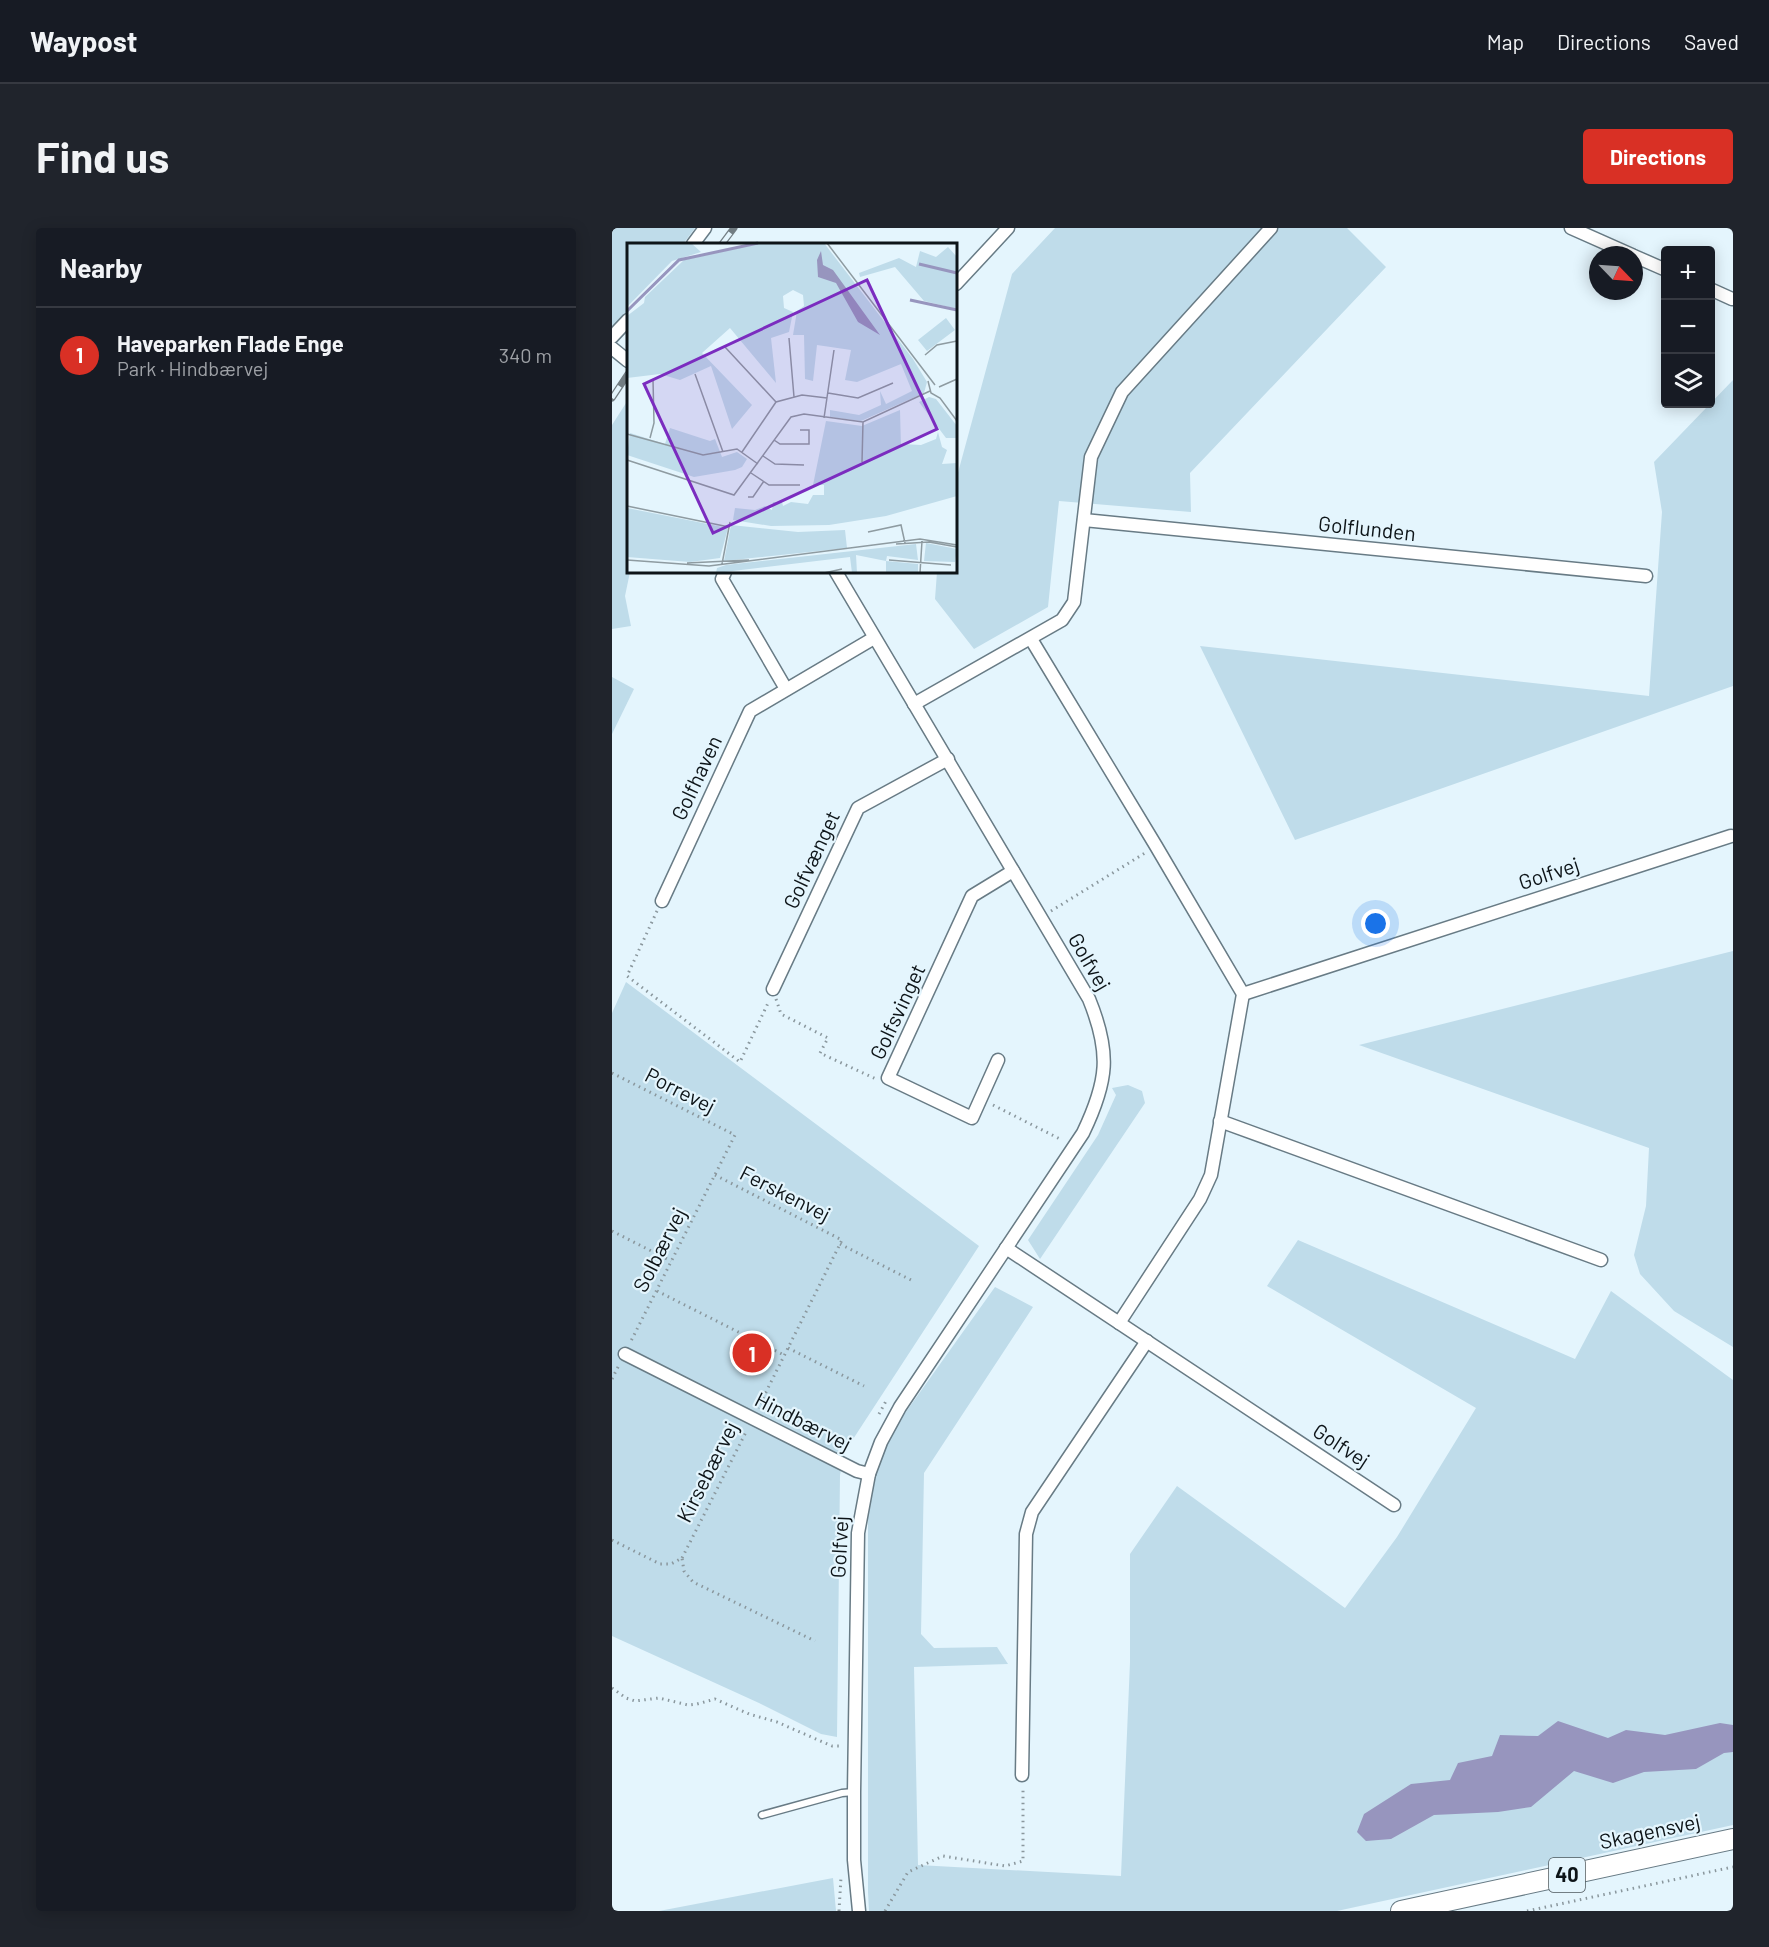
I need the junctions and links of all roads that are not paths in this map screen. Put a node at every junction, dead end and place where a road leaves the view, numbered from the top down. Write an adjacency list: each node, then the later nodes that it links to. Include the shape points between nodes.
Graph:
1 (705, 228): 5 (street)
2 (1008, 228): 9 (street)
3 (1271, 228): 16 (street, via 1122,392 1091,457)
4 (1571, 228): 6 (street)
5 (694, 243)
6 (1612, 246)
7 (1643, 260): 8 (street)
8 (1661, 268)
9 (957, 283)
10 (1715, 291): 11 (street)
11 (1732, 299)
12 (627, 321): 13 (street)
13 (612, 337)
14 (612, 348): 15 (street)
15 (627, 360)
16 (1084, 520): 19 (street, Golflunden); 21 (street, via 1074,602 1062,620)
17 (725, 573): 22 (street, via 722,579)
18 (837, 573): 20 (street, Golfvej)
19 (1646, 576)
20 (874, 638): 22 (street, Golfhaven); 23 (street, Golfvej)
21 (1031, 639): 23 (street); 29 (street)
22 (786, 689): 27 (street, Golfhaven, via 750,711)
23 (914, 704): 24 (street, Golfvej)
24 (948, 759): 26 (street, Golfvej); 28 (street, Golfvænget, via 858,808)
25 (1731, 836): 29 (street, Golfvej)
26 (1013, 871): 30 (street, Golfsvinget, via 972,896 888,1078 972,1118); 32 (street, Golfvej, via 1089,999 1104,1046 1104,1066 1095,1109 1083,1133)
27 (662, 901)
28 (773, 989)
29 (1243, 994): 31 (street)
30 (998, 1060)
31 (1220, 1121): 33 (street); 34 (street, via 1211,1175 1200,1199)
32 (1006, 1248): 34 (street, Golfvej); 37 (street, Golfvej, via 900,1407)
33 (1601, 1260)
34 (1119, 1323): 35 (street, Golfvej)
35 (1147, 1341): 38 (street, Golfvej); 39 (street, via 1032,1512 1026,1534)
36 (625, 1354): 37 (street, Hindbærvej, via 857,1472)
37 (869, 1474): 40 (street, Golfvej, via 858,1533)
38 (1394, 1505)
39 (1023, 1775)
40 (854, 1792): 41 (lane); 43 (street, Golfvej)
41 (762, 1815)
42 (1733, 1839): 46 (main road, Skagensvej / 40)
43 (856, 1887): 44 (street, Golfvej); 45 (street, Golfvej)
44 (853, 1911)
45 (859, 1911)
46 (1401, 1911)

